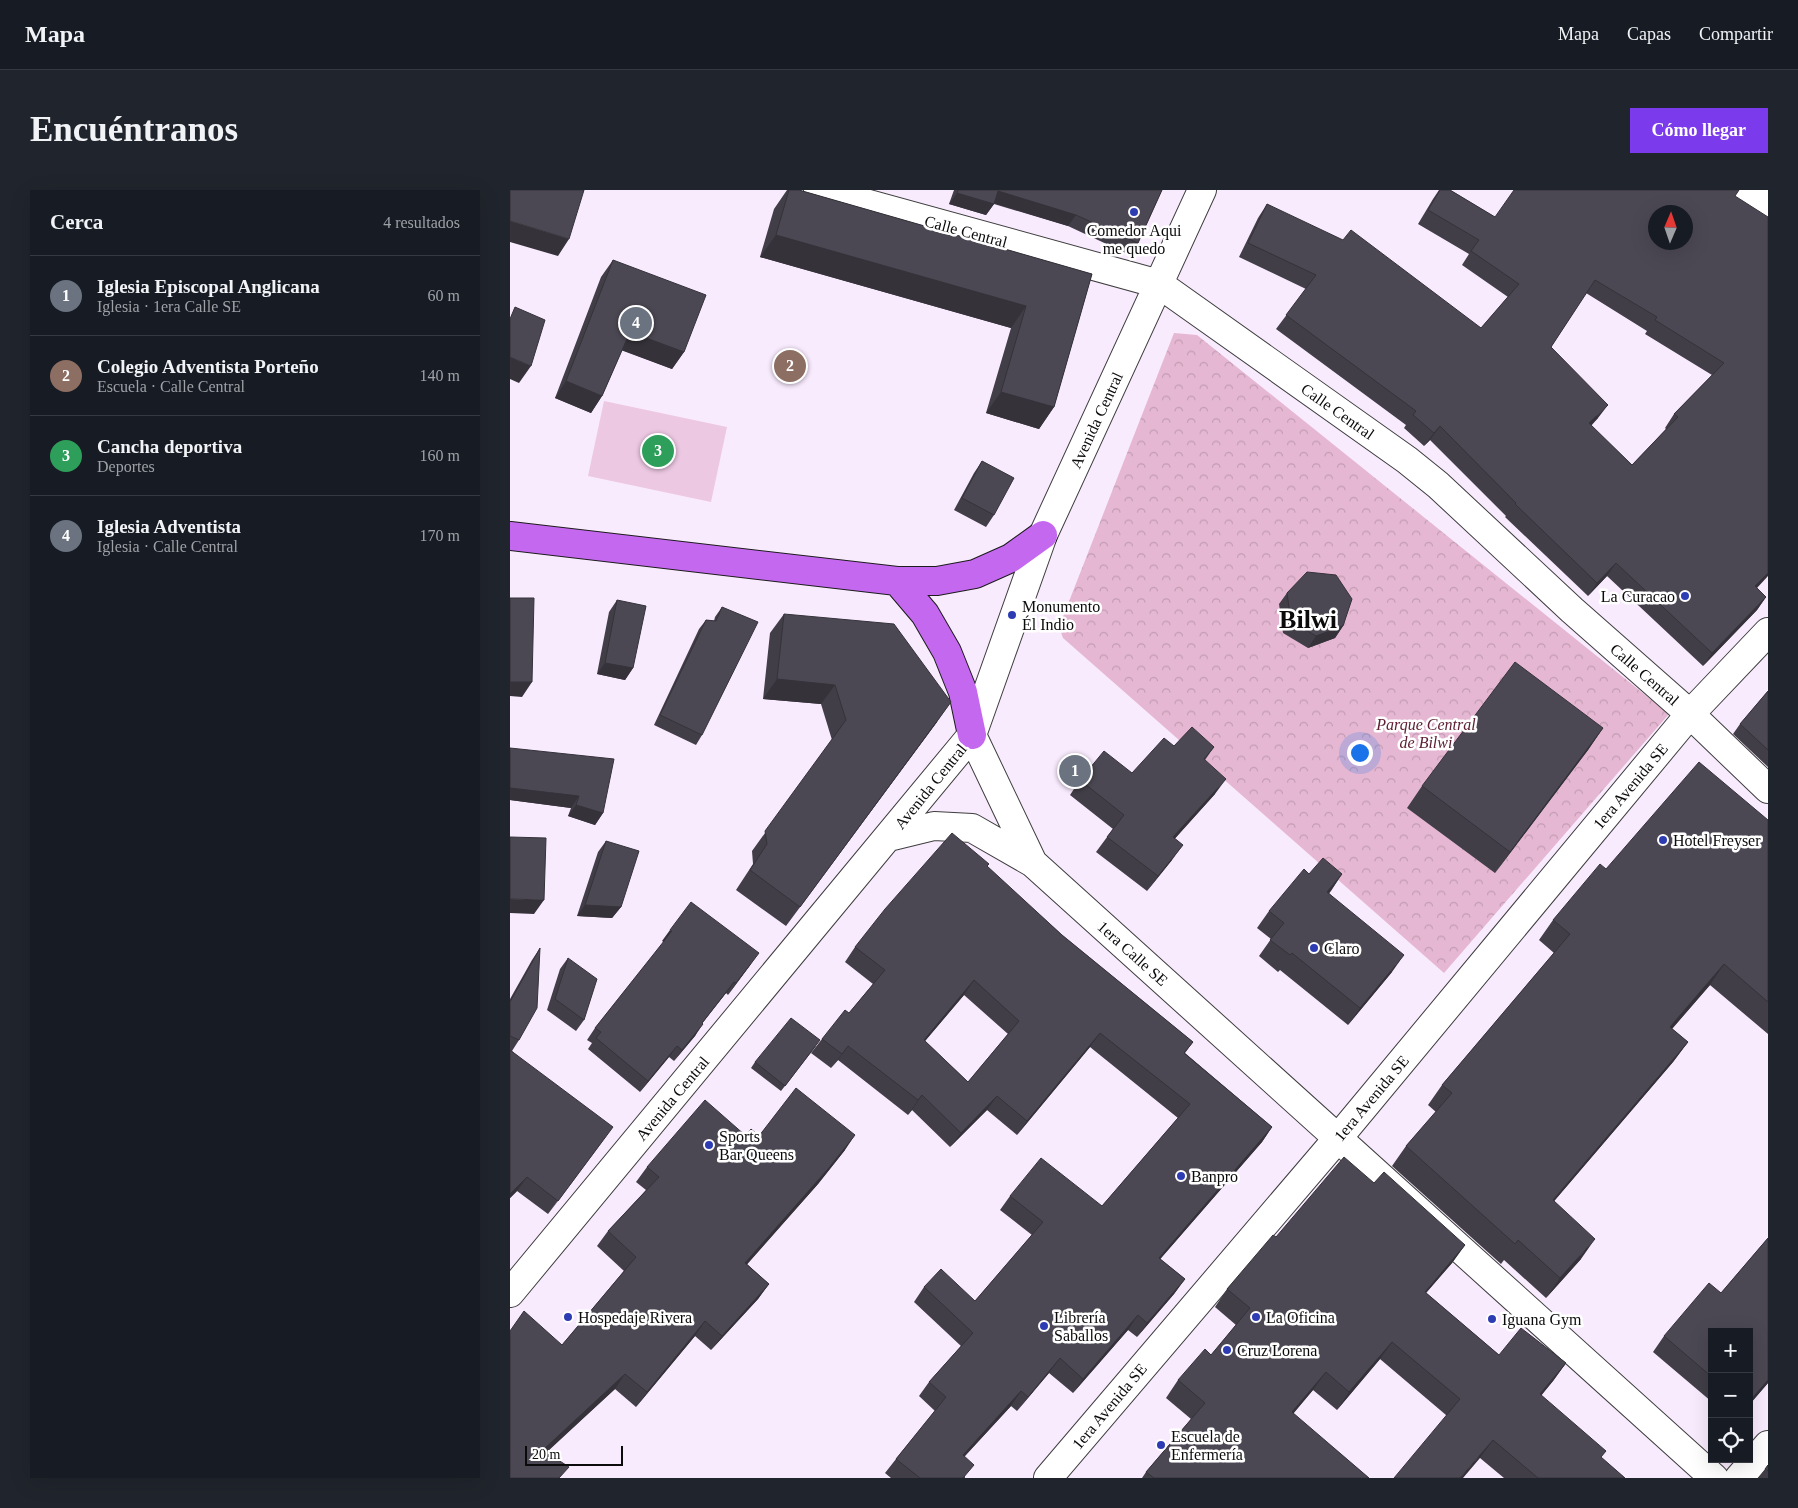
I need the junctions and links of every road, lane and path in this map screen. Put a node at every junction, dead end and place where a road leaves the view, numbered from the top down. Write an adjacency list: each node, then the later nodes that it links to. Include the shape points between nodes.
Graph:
1 (818, 190): 5 (street, Calle Central)
2 (1202, 190): 5 (street, Avenida Central)
3 (1746, 190): 4 (street)
4 (1768, 204)
5 (1159, 284): 6 (street, Avenida Central); 10 (street, Calle Central, via 1438,485)
6 (1043, 535): 8 (main road, via 1011,558 975,574 937,581); 11 (street, Avenida Central)
7 (510, 536): 8 (main road)
8 (897, 581): 11 (main road, via 925,614 947,652 963,692)
9 (1768, 632): 10 (street, 1era Avenida SE)
10 (1690, 714): 12 (street, Calle Central); 15 (street, 1era Avenida SE)
11 (972, 735): 13 (street, Avenida Central); 14 (street, 1era Calle SE)
12 (1768, 789)
13 (889, 837): 14 (street, via 934,826 972,828); 16 (street, Avenida Central)
14 (1033, 863): 15 (street, 1era Calle SE)
15 (1338, 1138): 18 (street, 1era Avenida SE); 19 (street, 1era Calle SE)
16 (510, 1293)
17 (1768, 1445): 20 (street)
18 (1048, 1478)
19 (1714, 1478)
20 (1739, 1478)

